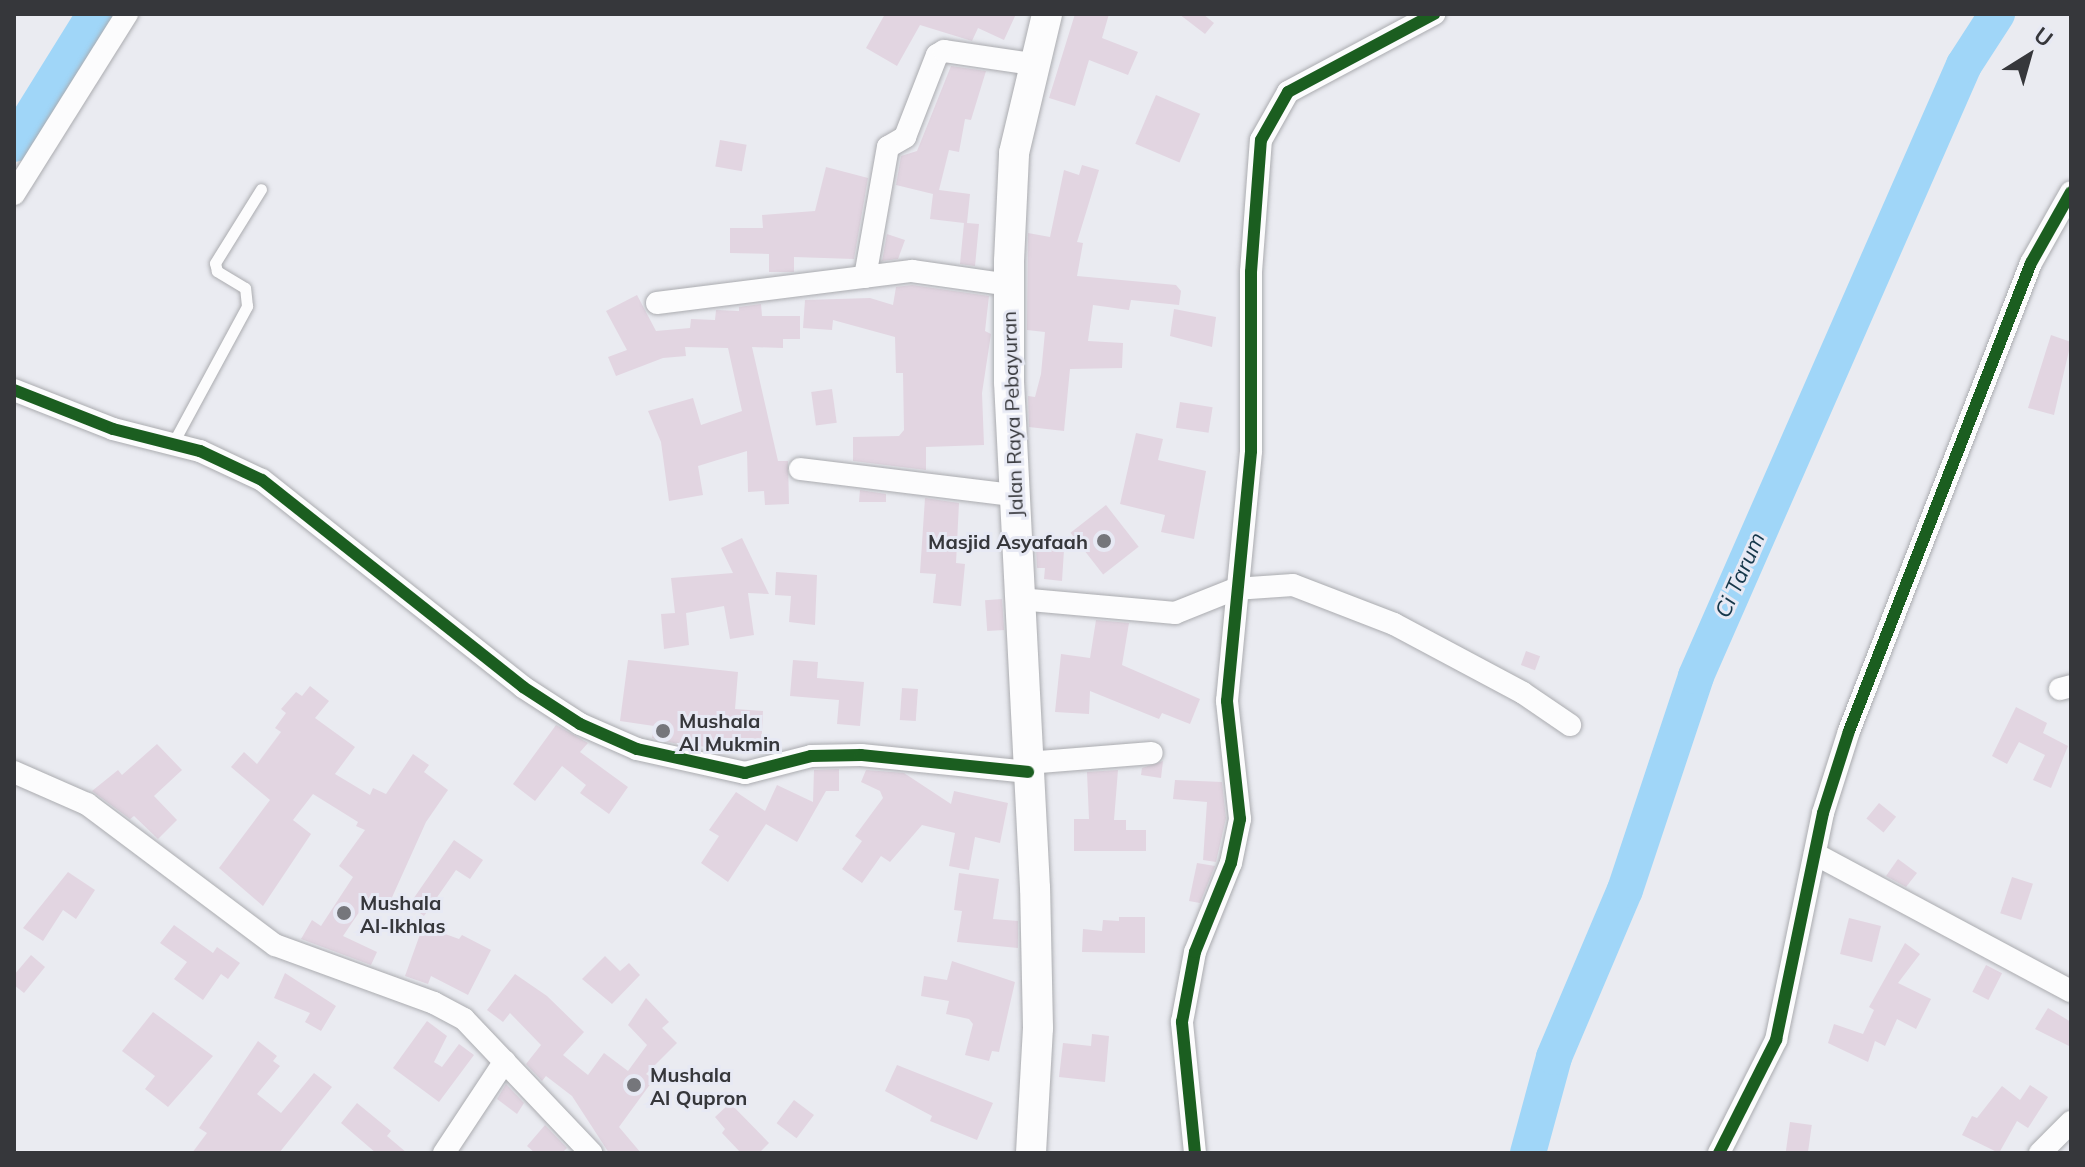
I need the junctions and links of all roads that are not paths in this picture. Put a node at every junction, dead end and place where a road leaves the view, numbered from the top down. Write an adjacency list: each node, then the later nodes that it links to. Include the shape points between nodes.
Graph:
1 (127, 14): 7 (street)
2 (1047, 14): 4 (main road, Jalan Raya Pebayuran)
3 (1434, 14): 15 (street, via 1315,73 1288,92 1268,120 1256,172 1251,451)
4 (1032, 64): 8 (street, via 944,51 937,55 905,137 888,147); 9 (main road, Jalan Raya Pebayuran, via 1014,153)
5 (261, 189): 12 (lane, via 215,263 217,271 245,288 247,306)
6 (2071, 192): 21 (street, via 2042,238 1995,353 1839,760)
7 (14, 194)
8 (865, 277): 9 (street, via 912,271); 10 (street)
9 (1009, 285): 14 (main road, Jalan Raya Pebayuran)
10 (657, 303)
11 (14, 390): 12 (street, via 113,429)
12 (173, 443): 19 (street, via 271,485 523,687 580,724 637,749 745,773 811,756 846,755)
13 (800, 469): 14 (street)
14 (1013, 495): 16 (main road, Jalan Raya Pebayuran)
15 (1234, 598): 16 (street, via 1175,613); 17 (street, via 1293,585 1330,596 1472,664); 28 (street, via 1228,726 1240,819 1237,842 1195,952 1182,1022)
16 (1019, 599): 19 (main road, Jalan Raya Pebayuran)
17 (1570, 725)
18 (1152, 753): 19 (street)
19 (1028, 767): 27 (main road, Jalan Raya Pebayuran, via 1038,1028)
20 (14, 772): 23 (street, via 87,804 275,945 434,1003 478,1031)
21 (1815, 854): 22 (street); 29 (street, via 1776,1040)
22 (2071, 991)
23 (505, 1061): 25 (street); 26 (street)
24 (2071, 1122): 30 (street)
25 (444, 1153)
26 (591, 1153)
27 (1031, 1153)
28 (1195, 1153)
29 (1719, 1153)
30 (2040, 1153)

